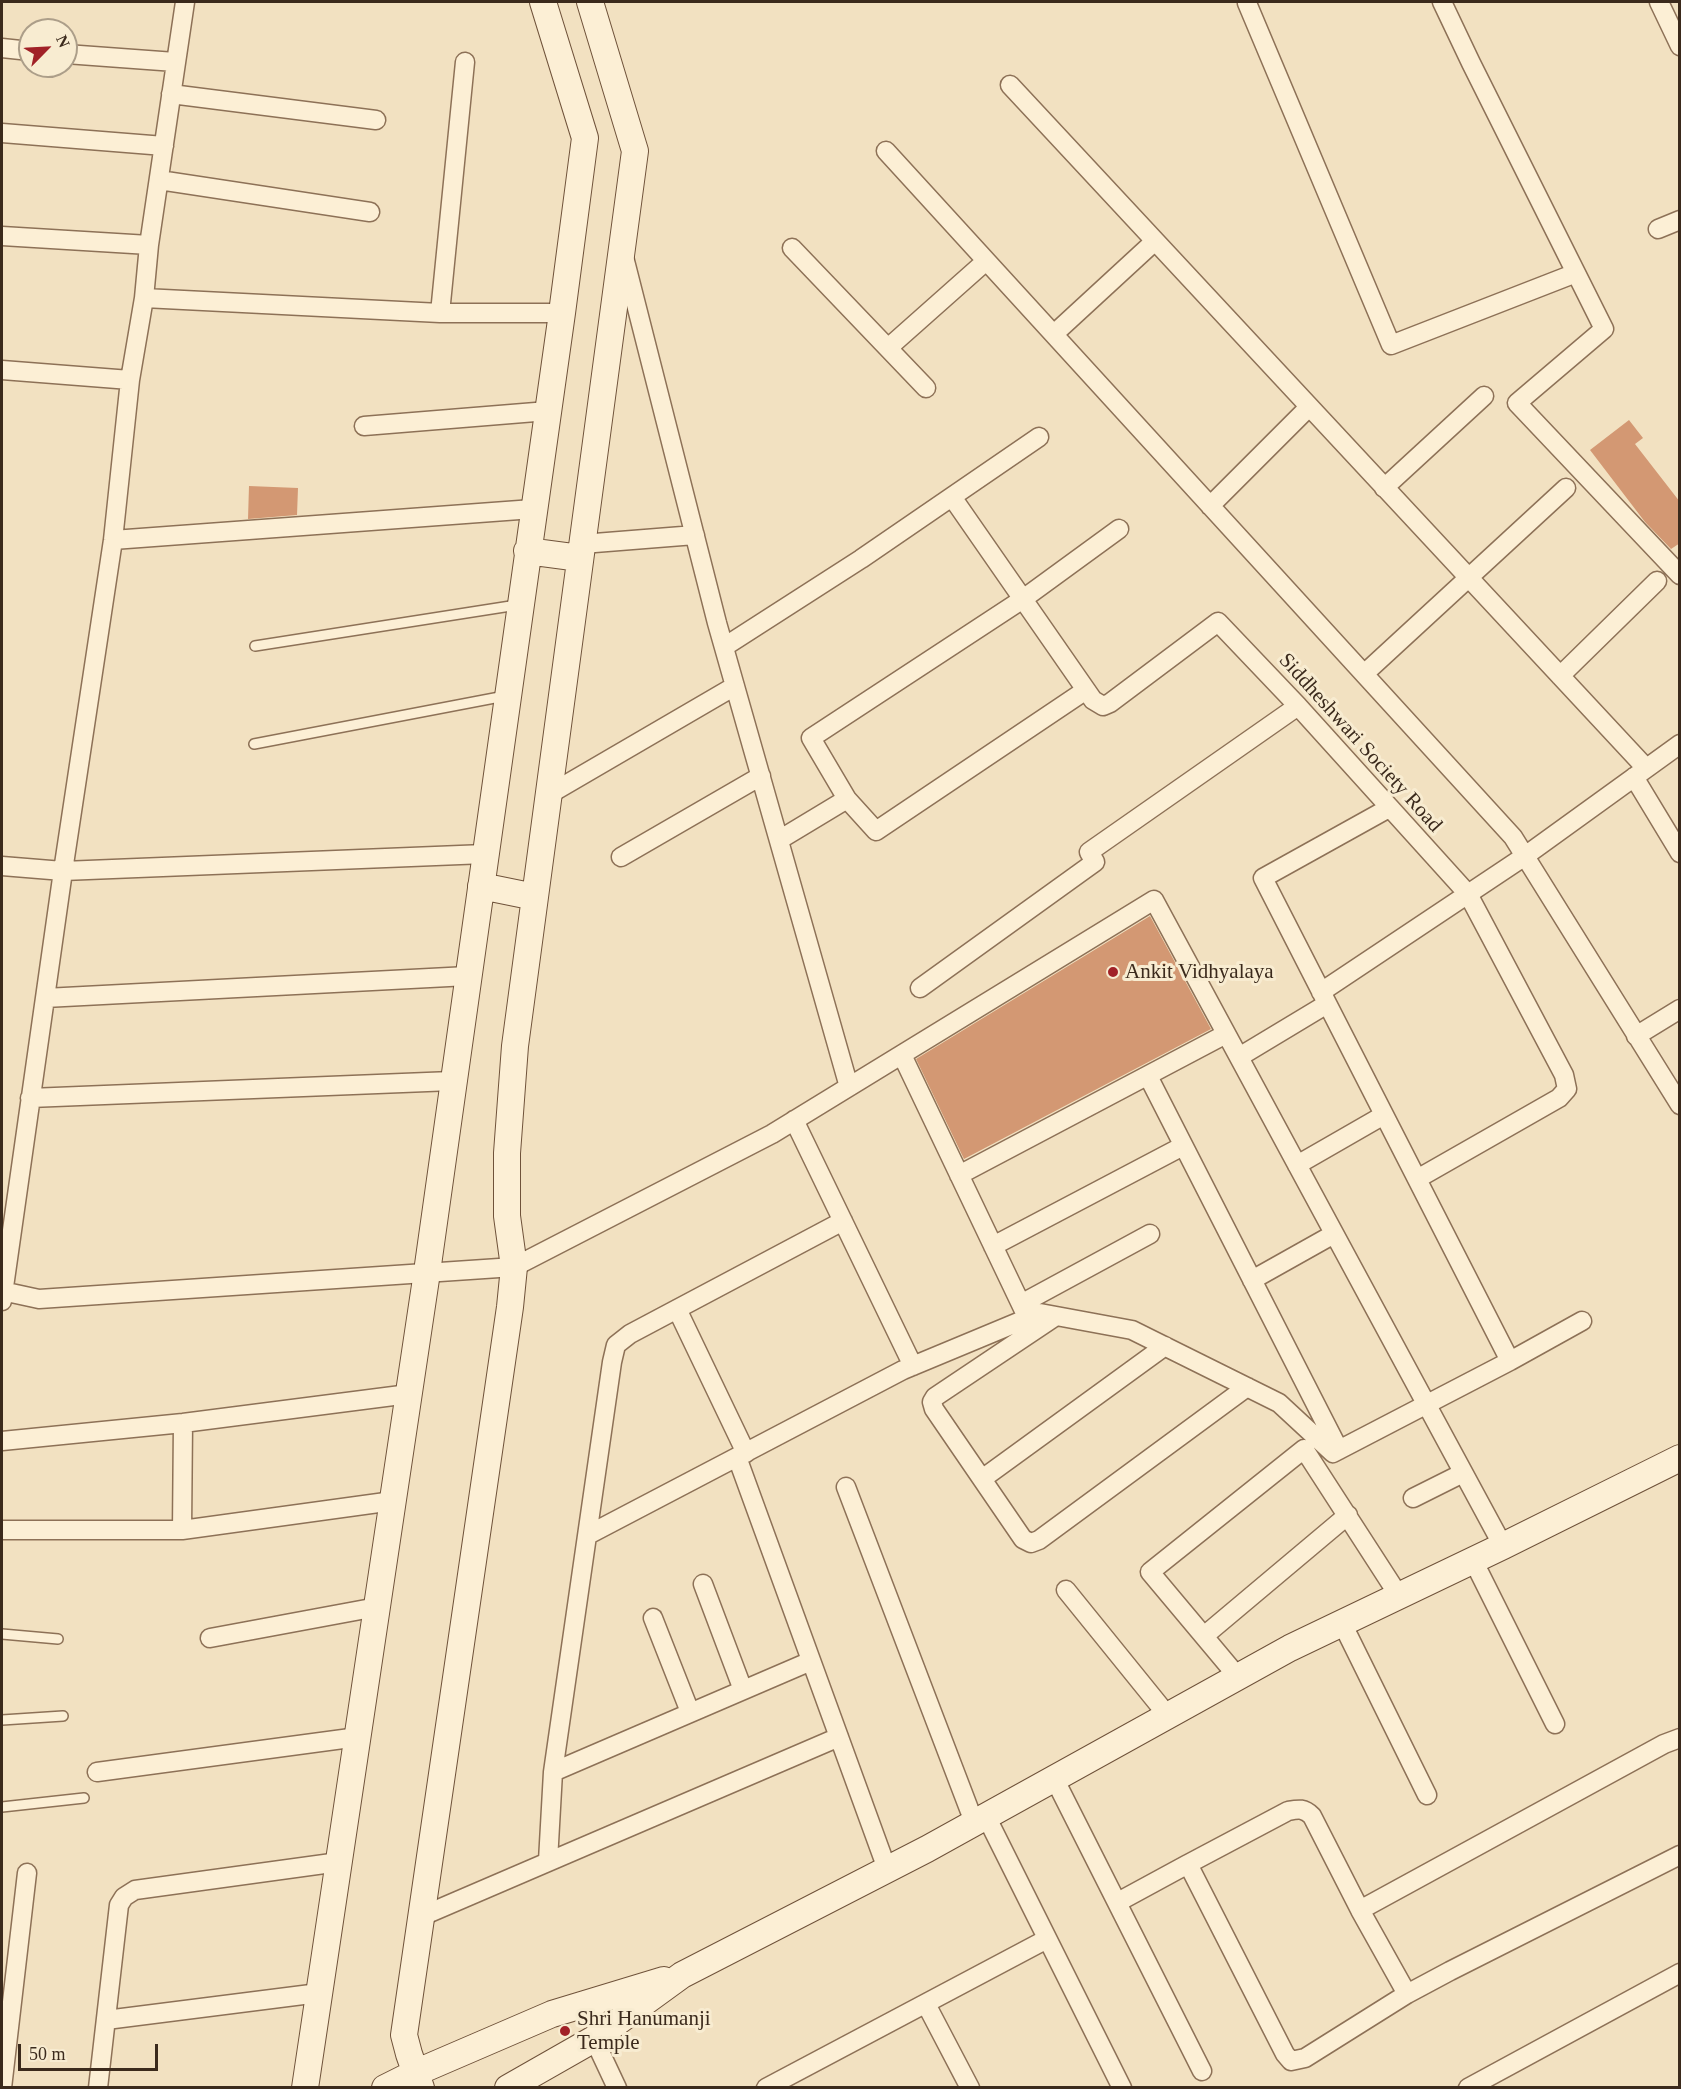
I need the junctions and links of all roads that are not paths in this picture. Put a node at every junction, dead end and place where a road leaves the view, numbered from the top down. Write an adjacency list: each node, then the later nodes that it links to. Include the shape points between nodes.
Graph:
1 (185, 2): 11 (street)
2 (543, 2): 32 (street, via 585,138)
3 (590, 2): 26 (street, via 635,151)
4 (1442, 2): 29 (street)
5 (1659, 2): 7 (street)
6 (1247, 3): 29 (street, via 1391,345)
7 (1680, 46)
8 (2, 48): 9 (street)
9 (18, 50)
10 (78, 55): 11 (street)
11 (175, 62): 14 (street)
12 (465, 62): 31 (street)
13 (1010, 85): 24 (street)
14 (171, 93): 15 (street); 17 (street)
15 (376, 120)
16 (2, 133): 17 (street)
17 (164, 146): 19 (street)
18 (886, 151): 28 (street)
19 (159, 180): 20 (street); 25 (street)
20 (370, 212)
21 (1680, 220): 22 (street)
22 (1658, 230)
23 (2, 236): 25 (street)
24 (1155, 241): 33 (street); 39 (street)
25 (149, 245): 30 (street)
26 (622, 247): 49 (street); 52 (street)
27 (792, 248): 34 (street)
28 (986, 261): 33 (street); 34 (street)
29 (1576, 273): 53 (street, via 1604,329 1516,403)
30 (144, 298): 31 (street); 36 (street)
31 (441, 313): 32 (street)
32 (562, 313): 40 (street)
33 (1054, 334): 46 (street)
34 (888, 348): 37 (street)
35 (2, 370): 36 (street)
36 (130, 380): 50 (street)
37 (926, 388)
38 (1484, 396): 43 (street)
39 (1310, 407): 43 (street); 46 (street)
40 (548, 411): 41 (street); 47 (street)
41 (364, 426)
42 (1039, 437): 45 (street)
43 (1384, 488): 54 (street)
44 (1566, 488): 54 (street)
45 (952, 497): 56 (street); 59 (street)
46 (1210, 506): 60 (street)
47 (533, 509): 50 (street); 51 (street)
48 (1119, 529): 56 (street)
49 (695, 535): 52 (street); 59 (street)
50 (113, 540): 79 (street)
51 (527, 550): 52 (street); 57 (street)
52 (581, 551): 70 (street)
53 (1680, 574)
54 (1468, 577): 60 (street); 61 (street)
55 (1658, 581): 61 (street)
56 (1023, 599): 63 (street); 71 (street, via 811,738)
57 (520, 604): 58 (lane); 64 (street)
58 (255, 646)
59 (724, 647): 62 (street)
60 (1364, 674): 76 (street, via 1513,837)
61 (1560, 676): 68 (street)
62 (735, 686): 69 (street); 70 (street)
63 (1086, 690): 65 (street, Siddheshwari Society Road, via 1103,706 1110,703 1218,622); 71 (street, via 876,831)
64 (507, 695): 66 (lane); 75 (street)
65 (1298, 706): 72 (street, Siddheshwari Society Road); 84 (street, via 1089,852 1095,862)
66 (254, 744)
67 (1680, 744): 68 (street)
68 (1640, 772): 74 (street); 76 (street)
69 (761, 776): 73 (street); 77 (street)
70 (548, 795): 82 (street)
71 (847, 799): 73 (street)
72 (1389, 808): 81 (street, Siddheshwari Society Road); 86 (street, via 1263,878)
73 (779, 840): 94 (street)
74 (1680, 853)
75 (485, 854): 79 (street); 80 (street)
76 (1525, 856): 81 (street); 89 (street)
77 (621, 857)
78 (2, 866): 79 (street)
79 (63, 871): 85 (street)
80 (481, 886): 82 (street); 83 (street)
81 (1468, 894): 86 (street); 102 (street, Siddheshwari Society Road, via 1564,1075 1567,1089 1559,1098)
82 (535, 897): 107 (street, via 515,1046 507,1153 507,1216)
83 (468, 976): 85 (street); 93 (street)
84 (920, 988)
85 (45, 998): 95 (street)
86 (1324, 998): 91 (street); 97 (street)
87 (1680, 1009): 89 (street)
88 (1226, 1034): 90 (street, via 1154,900); 91 (street); 92 (street)
89 (1636, 1036): 96 (street)
90 (902, 1055): 94 (street); 101 (street)
91 (1239, 1057): 100 (street)
92 (1148, 1076): 99 (street); 101 (street)
93 (452, 1081): 95 (street); 108 (street)
94 (849, 1087): 98 (street)
95 (30, 1098): 110 (street)
96 (1680, 1105)
97 (1384, 1115): 100 (street); 102 (street)
98 (794, 1120): 103 (street); 107 (street)
99 (1183, 1146): 106 (street); 109 (street)
100 (1297, 1165): 105 (street)
101 (959, 1175): 106 (street)
102 (1417, 1179): 116 (street)
103 (843, 1221): 111 (street); 117 (street)
104 (1150, 1234): 112 (street)
105 (1334, 1234): 109 (street); 120 (street)
106 (993, 1246): 112 (street)
107 (514, 1267): 108 (street); 173 (street)
108 (427, 1272): 110 (street, via 39,1299); 119 (street)
109 (1252, 1280): 123 (street)
110 (2, 1295)
111 (676, 1309): 124 (street); 134 (street, via 616,1345)
112 (1024, 1311): 113 (street); 117 (street)
113 (1056, 1316): 115 (street, via 1132,1330); 127 (street, via 932,1402)
114 (1582, 1321): 116 (street)
115 (1165, 1346): 118 (street); 127 (street)
116 (1510, 1361): 120 (street)
117 (913, 1366): 124 (street)
118 (1247, 1387): 123 (street, via 1279,1403 1333,1453); 127 (street, via 1031,1543 1023,1539)
119 (409, 1394): 121 (street); 130 (street)
120 (1427, 1405): 123 (street); 126 (street)
121 (183, 1423): 122 (street); 133 (street)
122 (2, 1441)
123 (1339, 1450)
124 (742, 1455): 134 (street); 147 (street)
125 (1680, 1458): 135 (street)
126 (1463, 1473): 129 (street); 135 (street)
127 (982, 1479)
128 (846, 1487): 164 (street)
129 (1413, 1498)
130 (393, 1500): 133 (street); 140 (street)
131 (1348, 1515): 139 (street); 144 (street); 144 (street, via 1304,1449 1150,1572)
132 (2, 1530): 133 (street)
133 (182, 1530)
134 (588, 1535): 159 (street)
135 (1503, 1546): 136 (street)
136 (1473, 1560): 139 (street); 154 (street)
137 (703, 1584): 149 (street)
138 (1066, 1590): 152 (street)
139 (1399, 1596): 142 (street)
140 (377, 1606): 145 (street); 155 (street)
141 (653, 1618): 150 (street)
142 (1342, 1623): 148 (street); 161 (street)
143 (2, 1635): 146 (lane)
144 (1204, 1636): 148 (street)
145 (210, 1638)
146 (58, 1639)
147 (811, 1661): 149 (street); 156 (street)
148 (1239, 1677): 152 (street)
149 (743, 1690): 150 (street)
150 (690, 1712): 159 (street)
151 (63, 1716): 153 (lane)
152 (1168, 1716): 160 (street)
153 (2, 1720)
154 (1555, 1724)
155 (358, 1737): 158 (street); 167 (street)
156 (839, 1737): 166 (street); 169 (street)
157 (1680, 1738): 172 (street, via 1664,1743)
158 (97, 1772)
159 (552, 1772): 166 (street)
160 (1054, 1778): 164 (street); 171 (street)
161 (1427, 1796)
162 (84, 1798): 163 (lane)
163 (2, 1807)
164 (980, 1819): 169 (street); 174 (street)
165 (1680, 1855): 178 (street)
166 (548, 1861): 173 (street)
167 (339, 1862): 177 (street); 180 (street, via 135,1890 124,1897 118,1905)
168 (1188, 1864): 171 (street); 172 (street, via 1288,1811 1306,1810); 178 (street, via 1291,2061 1305,2058)
169 (887, 1869): 176 (street)
170 (27, 1873): 184 (street)
171 (1118, 1902): 182 (street)
172 (1359, 1910): 178 (street)
173 (420, 1917): 183 (street, via 404,2035)
174 (1047, 1940): 179 (street); 192 (street)
175 (1680, 1973): 193 (street)
176 (682, 1975): 181 (street); 183 (street, via 552,2014)
177 (319, 1993): 180 (street); 186 (street)
178 (1407, 1994)
179 (926, 2004): 190 (street); 191 (street)
180 (106, 2020): 185 (street)
181 (594, 2039): 188 (street); 189 (street)
182 (1202, 2070)
183 (418, 2080): 187 (street)
184 (2, 2088)
185 (98, 2088)
186 (305, 2088)
187 (385, 2088)
188 (508, 2088)
189 (617, 2088)
190 (766, 2088)
191 (970, 2088)
192 (1122, 2088)
193 (1468, 2088)

